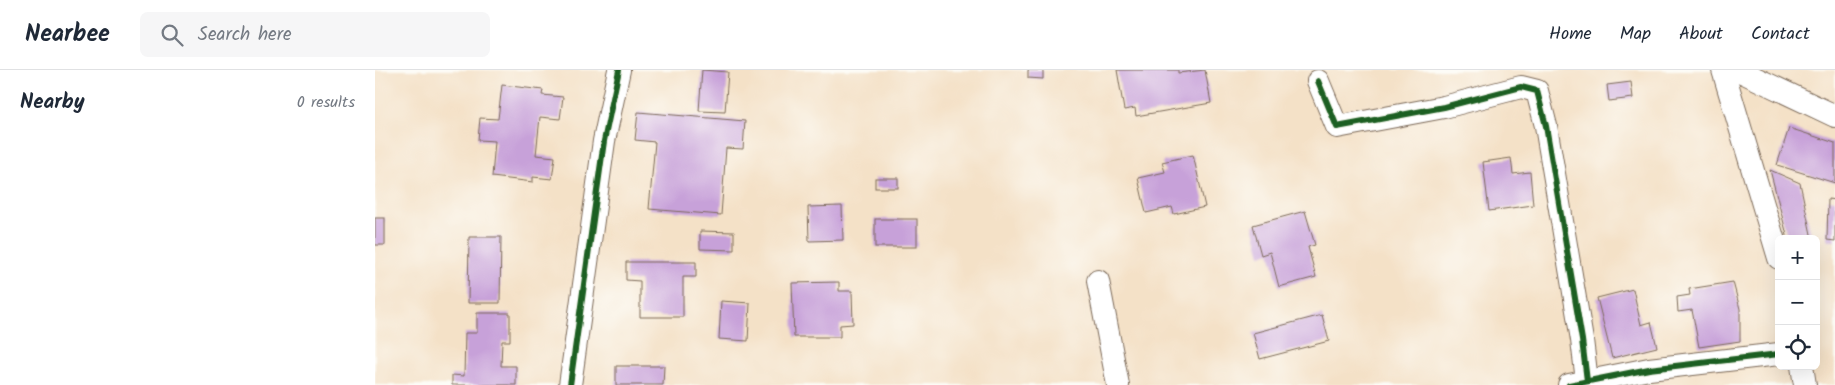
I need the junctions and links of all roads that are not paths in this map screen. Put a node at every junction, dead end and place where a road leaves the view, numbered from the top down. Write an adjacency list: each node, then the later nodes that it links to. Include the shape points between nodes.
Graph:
1 (619, 70): 11 (street, via 604,141)
2 (1723, 70): 6 (street)
3 (1738, 70): 5 (street)
4 (1318, 81): 10 (street, via 1337,127 1444,107 1521,87 1537,91 1547,126 1582,340)
5 (1835, 116)
6 (1775, 245)
7 (1098, 281): 12 (street)
8 (1775, 354): 10 (street, via 1649,369)
9 (1803, 370): 13 (street)
10 (1578, 383)
11 (570, 385)
12 (1118, 385)
13 (1805, 385)

